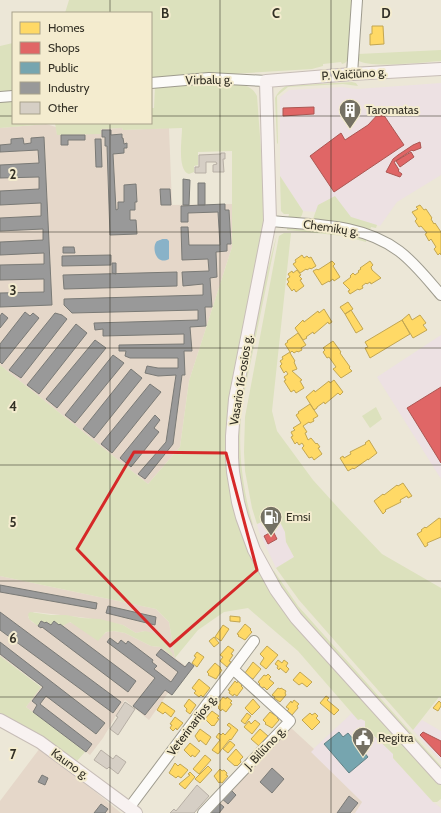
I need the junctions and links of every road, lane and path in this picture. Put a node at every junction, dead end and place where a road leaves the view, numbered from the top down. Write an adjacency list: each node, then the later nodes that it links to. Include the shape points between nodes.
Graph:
1 (357, 0): 3 (street)
2 (441, 69): 3 (main road, P. Vaičiūno g.)
3 (352, 74): 4 (main road, P. Vaičiūno g.)
4 (266, 81): 5 (street, Virbalų g., via 209,78); 8 (main road, Vasario 16-osios g.)
5 (152, 83)
6 (12, 96): 7 (street)
7 (0, 97)
8 (270, 222): 9 (street, Chemikų g., via 346,228 377,238 408,258); 13 (main road, Vasario 16-osios g., via 233,418 233,472 242,517 259,560 296,618)
9 (441, 295)
10 (254, 641): 11 (street, Veterinarijos g.)
11 (234, 670): 14 (street, Veterinarijos g.); 15 (street, J. Biliūno g., via 290,721)
12 (0, 720): 14 (main road, Kauno g., via 40,742)
13 (440, 774)
14 (132, 810)
15 (203, 813)

